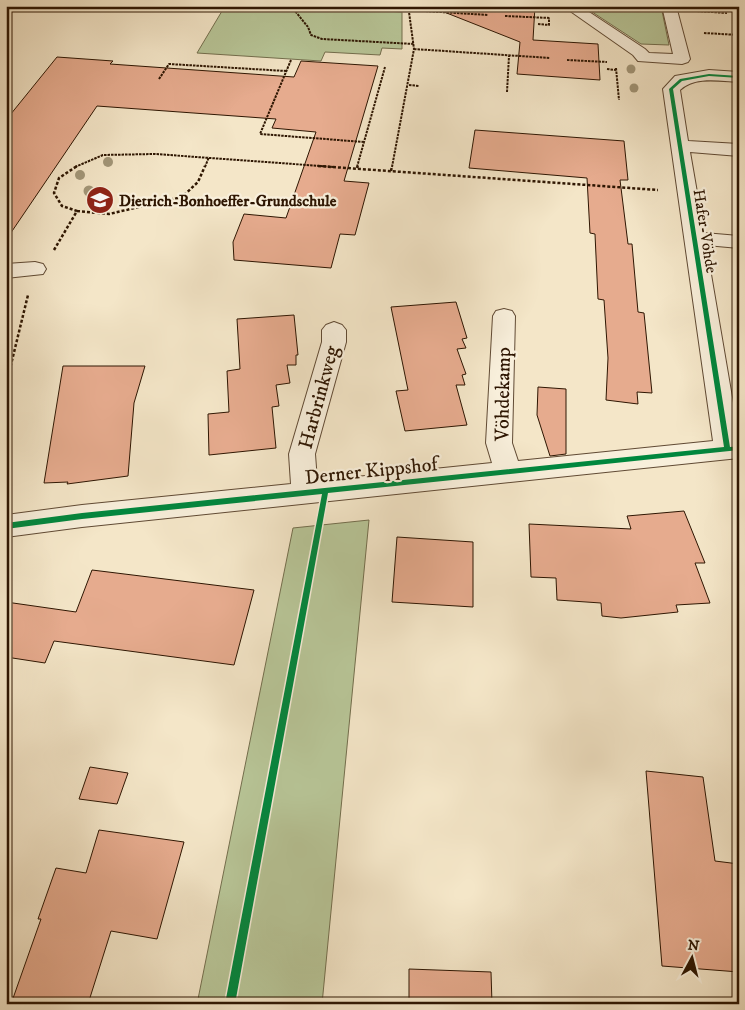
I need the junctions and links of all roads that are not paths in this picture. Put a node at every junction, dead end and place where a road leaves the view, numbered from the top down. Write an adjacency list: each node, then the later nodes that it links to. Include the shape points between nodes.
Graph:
1 (570, 6): 2 (street, via 644,58 682,59)
2 (669, 6)
3 (739, 77): 4 (street, Hafer-Vöhde, via 709,75 680,80 671,89)
4 (680, 146): 5 (street); 6 (street, Hafer-Vöhde)
5 (739, 150)
6 (693, 238): 7 (street); 12 (street, Hafer-Vöhde)
7 (739, 242)
8 (35, 269): 9 (street)
9 (6, 271)
10 (504, 316): 13 (street, Vöhdekamp, via 499,443)
11 (334, 330): 14 (street, Harbrinkweg, via 334,342 302,454)
12 (733, 449): 13 (street, Derner Kippshof)
13 (508, 471): 14 (street, Derner Kippshof)
14 (305, 494): 15 (street, Derner Kippshof)
15 (6, 526)

